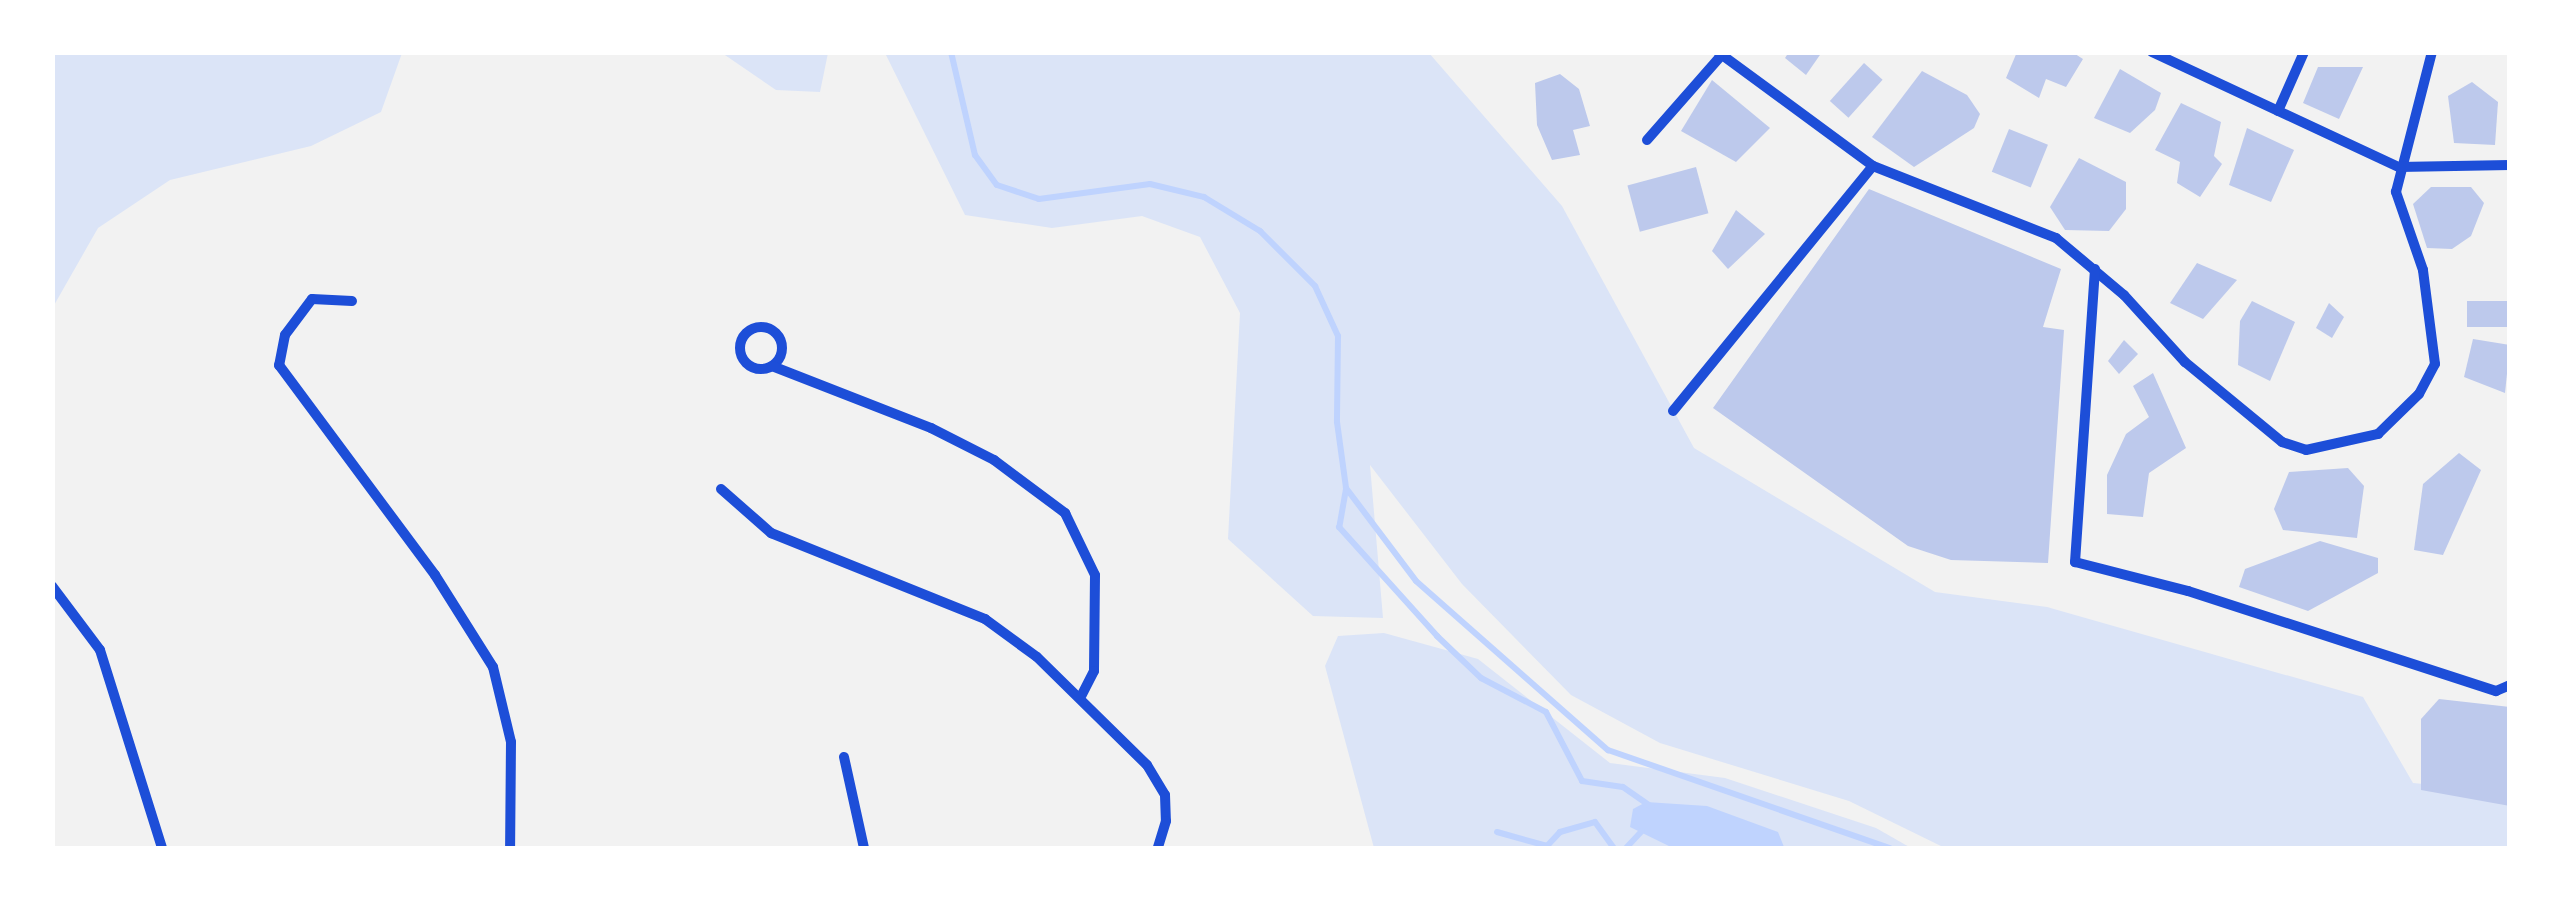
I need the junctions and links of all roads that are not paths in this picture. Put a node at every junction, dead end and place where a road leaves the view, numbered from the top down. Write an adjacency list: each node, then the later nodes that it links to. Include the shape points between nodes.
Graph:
1 (2152, 52): 5 (street)
2 (2304, 52): 5 (street)
3 (2432, 52): 9 (street)
4 (1719, 55): 6 (street); 7 (street)
5 (2278, 111): 9 (street)
6 (1647, 140)
7 (1873, 166): 10 (street, via 2056,238); 13 (street)
8 (2510, 166): 9 (street)
9 (2399, 167): 10 (street, via 2396,192 2423,270 2434,364 2419,394 2378,434 2306,450 2282,442 2184,362)
10 (2095, 269): 16 (street, via 2076,562 2188,591 2496,692)
11 (352, 300): 20 (street, via 312,299 285,335 279,365 435,576 493,667 511,742)
12 (772, 366): 12 (street, via 782,354 780,338 766,328 750,330 741,344 743,360 756,369); 17 (street, via 932,428 994,460 1065,513 1095,575 1094,672)
13 (1673, 411)
14 (722, 488): 17 (street, via 771,533 985,618)
15 (52, 586): 19 (street, via 100,650)
16 (2510, 685)
17 (1082, 696): 22 (street, via 1148,764 1164,795)
18 (844, 758): 21 (street)
19 (162, 848)
20 (510, 848)
21 (864, 848)
22 (1158, 848)

